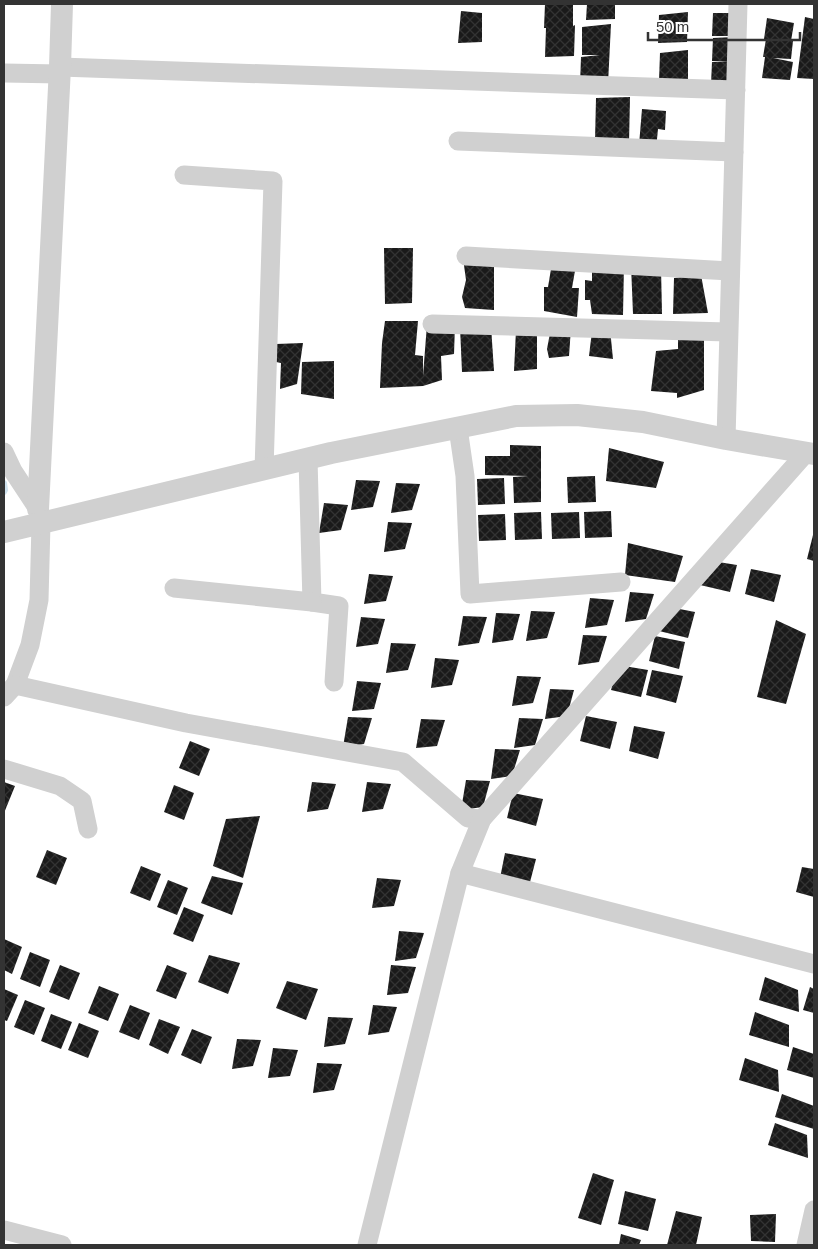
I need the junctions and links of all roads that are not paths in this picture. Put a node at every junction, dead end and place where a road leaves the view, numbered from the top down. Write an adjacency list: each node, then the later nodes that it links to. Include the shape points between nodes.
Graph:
1 (62, 4): 3 (street)
2 (738, 4): 5 (street)
3 (60, 71): 4 (street); 5 (street); 19 (street)
4 (4, 73)
5 (736, 90): 7 (street)
6 (458, 141): 7 (street)
7 (734, 152): 10 (street)
8 (184, 175): 18 (street, via 273,181)
9 (466, 256): 10 (street)
10 (730, 271): 12 (street)
11 (432, 324): 12 (street)
12 (728, 332): 14 (street)
13 (458, 428): 14 (street, via 516,416 577,415 643,422); 17 (street); 21 (street, via 465,476 470,594)
14 (726, 439): 16 (street)
15 (4, 452): 19 (street)
16 (810, 453): 27 (street)
17 (308, 459): 18 (street); 23 (street)
18 (264, 470): 19 (street)
19 (40, 517): 20 (street); 25 (street, via 39,600 30,645)
20 (4, 532)
21 (621, 582)
22 (174, 588): 23 (street)
23 (312, 602): 24 (street, via 339,606)
24 (334, 682)
25 (9, 691): 27 (street, via 403,762 468,818)
26 (4, 769): 28 (street, via 60,786 82,801)
27 (482, 819): 29 (street)
28 (88, 829)
29 (460, 873): 30 (street); 34 (street)
30 (814, 964)
31 (814, 1210): 35 (street)
32 (4, 1230): 33 (street)
33 (62, 1245)
34 (367, 1245)
35 (806, 1245)

